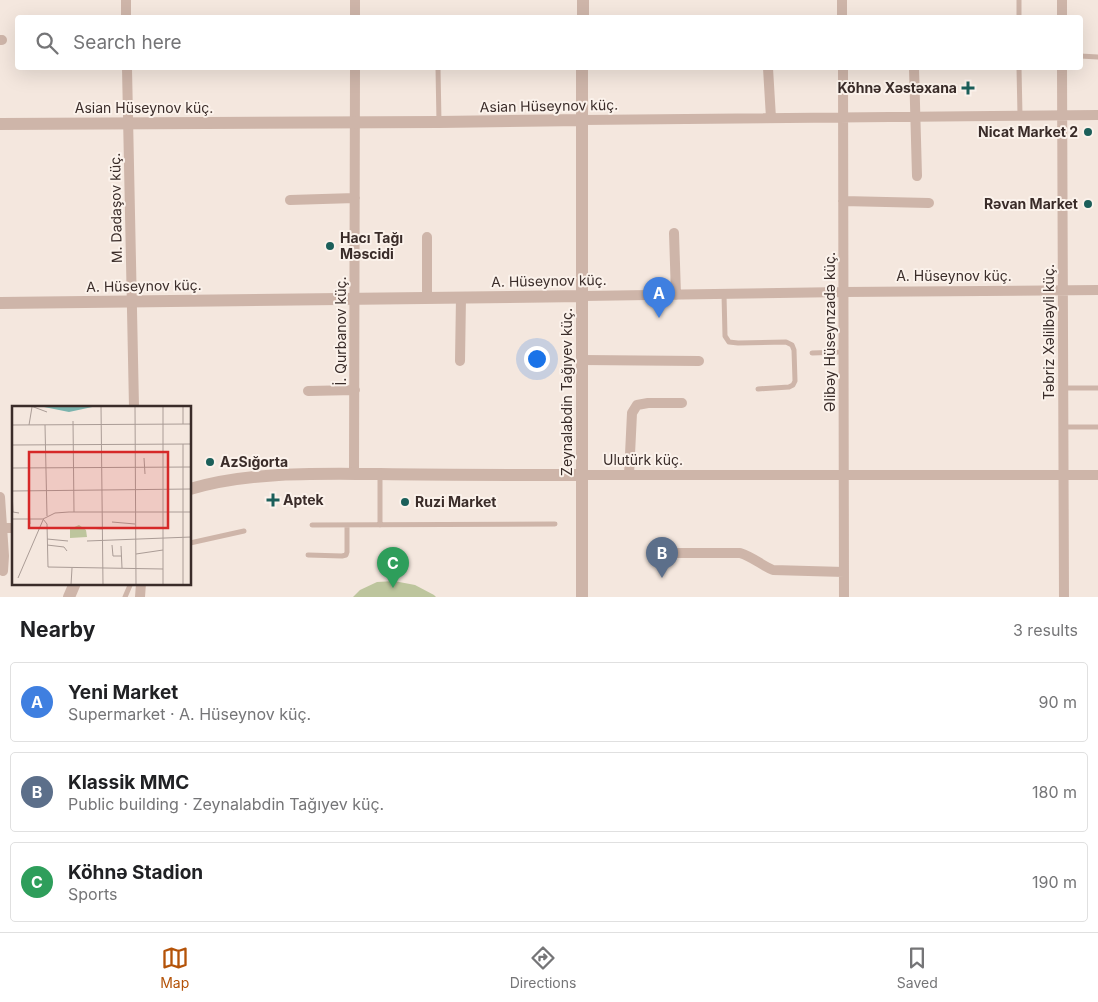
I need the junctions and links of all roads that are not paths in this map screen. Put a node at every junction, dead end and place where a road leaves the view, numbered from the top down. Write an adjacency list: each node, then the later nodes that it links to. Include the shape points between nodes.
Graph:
1 (126, 0): 7 (street)
2 (355, 0): 8 (street)
3 (583, 0): 9 (street)
4 (842, 0): 10 (street)
5 (1019, 0): 11 (lane)
6 (1062, 0): 12 (street)
7 (126, 15)
8 (355, 15)
9 (582, 15)
10 (842, 15)
11 (1019, 15)
12 (1062, 15)
13 (1083, 56): 14 (lane)
14 (1098, 57)
15 (127, 70): 33 (street, M. Dadaşov küç.)
16 (355, 70): 31 (street, İ. Qurbanov küç.)
17 (438, 70): 32 (lane)
18 (582, 70): 30 (street, Zeynalabdin Tağıyev küç.)
19 (768, 70): 29 (street)
20 (843, 70): 28 (street, Əlibəy Hüseynzadə küç.)
21 (914, 70): 27 (street)
22 (1020, 70): 25 (lane)
23 (1062, 70): 26 (street, Təbriz Xəlilbəyli küç.)
24 (1098, 114): 26 (street, Asian Hüseynov küç.)
25 (1020, 115): 26 (street, Asian Hüseynov küç.); 27 (street, Asian Hüseynov küç.)
26 (1062, 115): 42 (street, Təbriz Xəlilbəyli küç.)
27 (915, 116): 28 (street, Asian Hüseynov küç.); 35 (street)
28 (843, 117): 29 (street, Asian Hüseynov küç.); 38 (street, Əlibəy Hüseynzadə küç.)
29 (771, 118): 30 (street, Asian Hüseynov küç.)
30 (582, 120): 32 (street, Asian Hüseynov küç.); 47 (street, Zeynalabdin Tağıyev küç.)
31 (355, 122): 32 (street, Asian Hüseynov küç.); 33 (street, Asian Hüseynov küç.); 36 (street, İ. Qurbanov küç.)
32 (439, 122)
33 (128, 123): 34 (street, Asian Hüseynov küç.); 51 (street, M. Dadaşov küç.)
34 (0, 124)
35 (917, 176)
36 (355, 198): 37 (street); 50 (street, İ. Qurbanov küç.)
37 (290, 200)
38 (843, 200): 39 (street); 44 (street, Əlibəy Hüseynzadə küç.)
39 (929, 203)
40 (674, 232): 46 (street)
41 (427, 237): 48 (street)
42 (1062, 290): 43 (street, A. Hüseynov küç.); 44 (street, A. Hüseynov küç.); 59 (street, Təbriz Xəlilbəyli küç.)
43 (1098, 290)
44 (844, 292): 45 (street, A. Hüseynov küç.); 53 (street, Əlibəy Hüseynzadə küç.)
45 (724, 294): 46 (street, A. Hüseynov küç.); 58 (lane, via 726,336 730,342 786,342 794,350 793,385)
46 (676, 295): 47 (street, A. Hüseynov küç.)
47 (583, 296): 49 (street, A. Hüseynov küç.); 55 (street, Zeynalabdin Tağıyev küç.)
48 (427, 298): 49 (street, A. Hüseynov küç.); 50 (street, A. Hüseynov küç.)
49 (461, 298): 56 (street)
50 (355, 299): 51 (street, A. Hüseynov küç.); 61 (street, İ. Qurbanov küç.)
51 (132, 301): 52 (street, A. Hüseynov küç.); 64 (street, M. Dadaşov küç.)
52 (0, 303)
53 (844, 352): 54 (lane); 71 (street, Əlibəy Hüseynzadə küç.)
54 (812, 353)
55 (583, 360): 57 (street); 69 (street, Zeynalabdin Tağıyev küç.)
56 (460, 361)
57 (699, 361)
58 (758, 388)
59 (1063, 388): 60 (lane); 65 (street, Təbriz Xəlilbəyli küç.)
60 (1098, 388)
61 (355, 390): 62 (street); 67 (street, İ. Qurbanov küç.)
62 (308, 391)
63 (682, 403): 70 (street, via 637,405 632,413)
64 (134, 406)
65 (1063, 427): 66 (lane); 72 (street, Təbriz Xəlilbəyli küç.)
66 (1098, 427)
67 (354, 474): 68 (street, Ulutürk küç.); 74 (street, Ulutürk küç., via 260,476)
68 (380, 474): 69 (street, Ulutürk küç.); 79 (lane)
69 (582, 475): 70 (street, Ulutürk küç.); 93 (street, Zeynalabdin Tağıyev küç.)
70 (629, 475): 71 (street, Ulutürk küç.)
71 (844, 475): 72 (street, Ulutürk küç.); 86 (street, Əlibəy Hüseynzadə küç.)
72 (1063, 475): 73 (street, Ulutürk küç.); 95 (street, Təbriz Xəlilbəyli küç.)
73 (1098, 475)
74 (191, 489)
75 (0, 497): 80 (street)
76 (555, 524): 79 (lane)
77 (312, 525): 78 (lane)
78 (347, 525): 79 (lane); 84 (lane, via 346,555)
79 (380, 525)
80 (1, 528): 85 (street)
81 (244, 531): 82 (lane)
82 (191, 543)
83 (654, 553): 86 (street, via 740,553 773,570)
84 (308, 555)
85 (3, 571)
86 (844, 572): 94 (street, Əlibəy Hüseynzadə küç.)
87 (75, 584): 90 (street)
88 (131, 584): 91 (lane)
89 (141, 584): 92 (street)
90 (69, 597)
91 (125, 597)
92 (140, 597)
93 (582, 597)
94 (844, 597)
95 (1064, 597)

